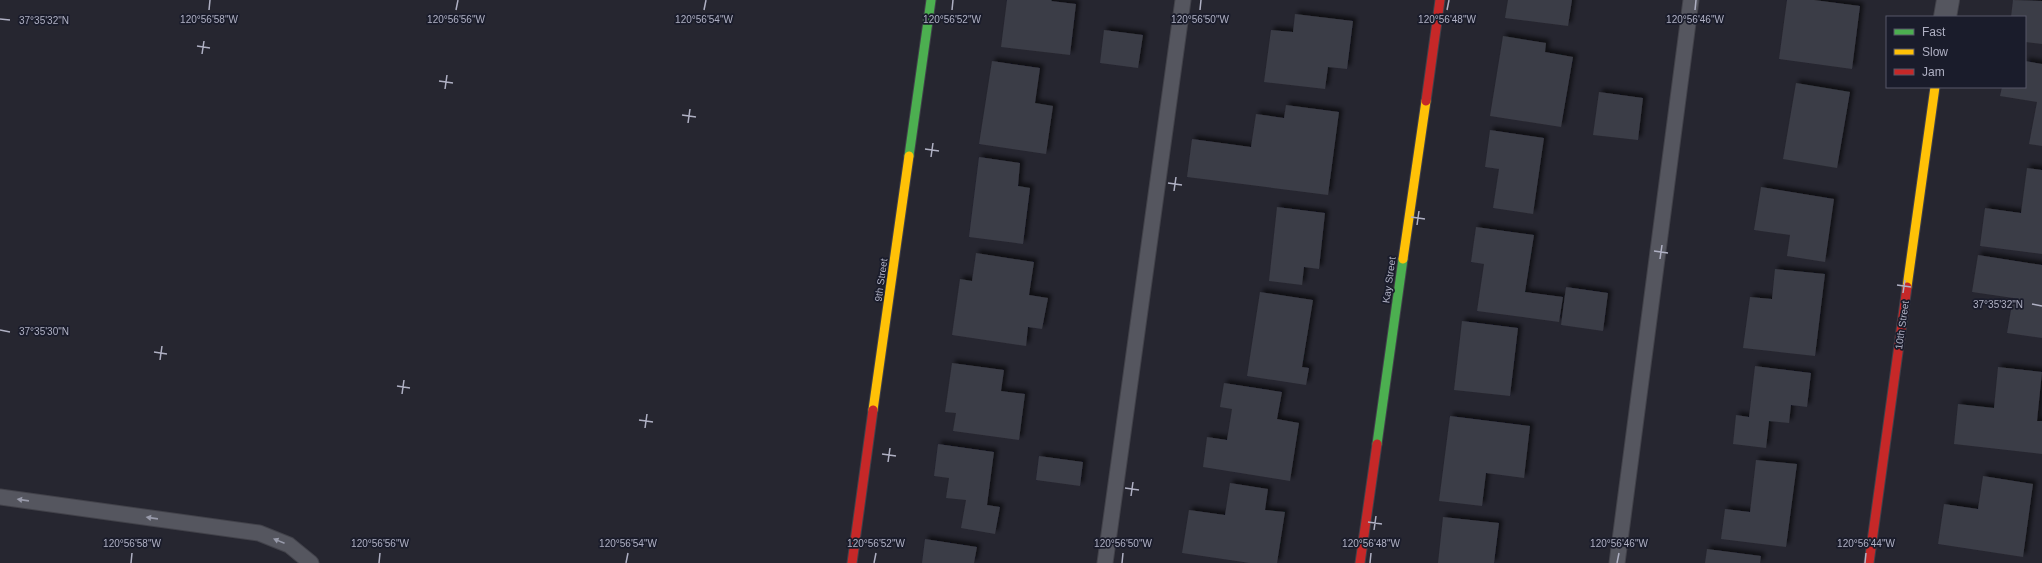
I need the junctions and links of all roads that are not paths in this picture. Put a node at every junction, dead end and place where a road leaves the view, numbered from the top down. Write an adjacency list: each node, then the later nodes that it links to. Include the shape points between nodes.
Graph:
1 (931, 0): 10 (street, 9th Street)
2 (1183, 0): 11 (lane)
3 (1440, 0): 12 (street, Kay Street)
4 (1691, 0): 13 (lane)
5 (1948, 0): 6 (street)
6 (1945, 16)
7 (1936, 88): 14 (street, 10th Street)
8 (0, 497): 9 (lane, one-way to 8, via 289,545 259,533)
9 (311, 563)
10 (852, 563)
11 (1104, 563)
12 (1360, 563)
13 (1617, 563)
14 (1869, 563)

